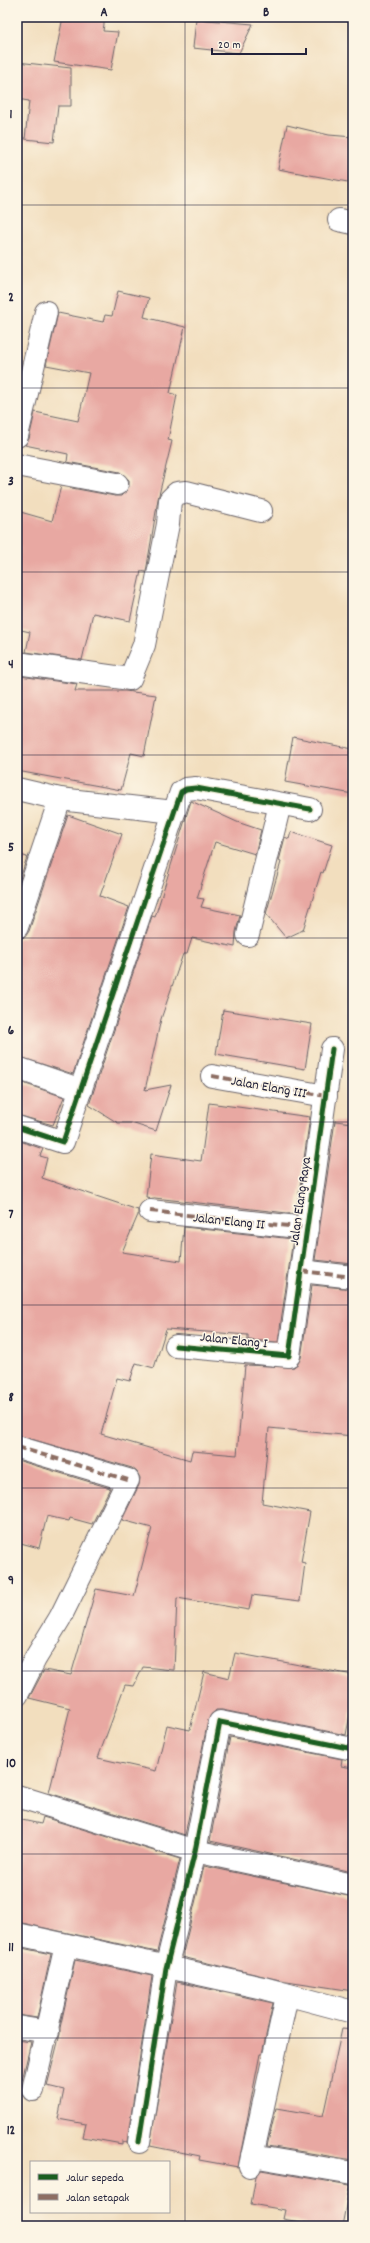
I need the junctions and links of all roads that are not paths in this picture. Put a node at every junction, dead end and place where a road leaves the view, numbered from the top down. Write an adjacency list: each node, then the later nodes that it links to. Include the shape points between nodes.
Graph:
1 (46, 312): 2 (street)
2 (17, 436)
3 (17, 465): 4 (street)
4 (117, 484)
5 (261, 510): 6 (street, via 186,492 177,493 170,500 168,524 144,645 130,679)
6 (17, 663)
7 (17, 789): 8 (street)
8 (60, 799): 11 (street); 12 (street)
9 (280, 804): 10 (street); 11 (street, via 196,788 181,792); 13 (street)
10 (310, 809)
11 (174, 812): 17 (street)
12 (17, 927)
13 (248, 935)
14 (332, 1049): 18 (street, Jalan Elang Raya)
15 (17, 1068): 17 (street)
16 (212, 1076): 18 (street, Jalan Elang III)
17 (81, 1090): 19 (street, via 63,1142)
18 (326, 1096): 21 (street, Jalan Elang Raya)
19 (17, 1127)
20 (150, 1211): 21 (street, Jalan Elang II)
21 (307, 1228): 22 (street, Jalan Elang Raya)
22 (301, 1271): 23 (street); 25 (street, Jalan Elang Raya)
23 (353, 1277)
24 (176, 1346): 25 (street, Jalan Elang I)
25 (289, 1356)
26 (17, 1447): 27 (street, via 128,1480 60,1618)
27 (17, 1695)
28 (353, 1748): 30 (street, via 220,1722)
29 (17, 1796): 30 (street)
30 (195, 1851): 31 (street); 34 (street)
31 (353, 1885)
32 (17, 1934): 33 (street)
33 (66, 1945): 34 (street); 38 (street)
34 (166, 1968): 35 (street, via 263,1988); 40 (street)
35 (287, 1996): 36 (street); 41 (street, via 251,2161)
36 (353, 2012)
37 (17, 2027): 38 (street)
38 (48, 2032): 39 (street)
39 (33, 2090)
40 (139, 2142)
41 (353, 2173)

